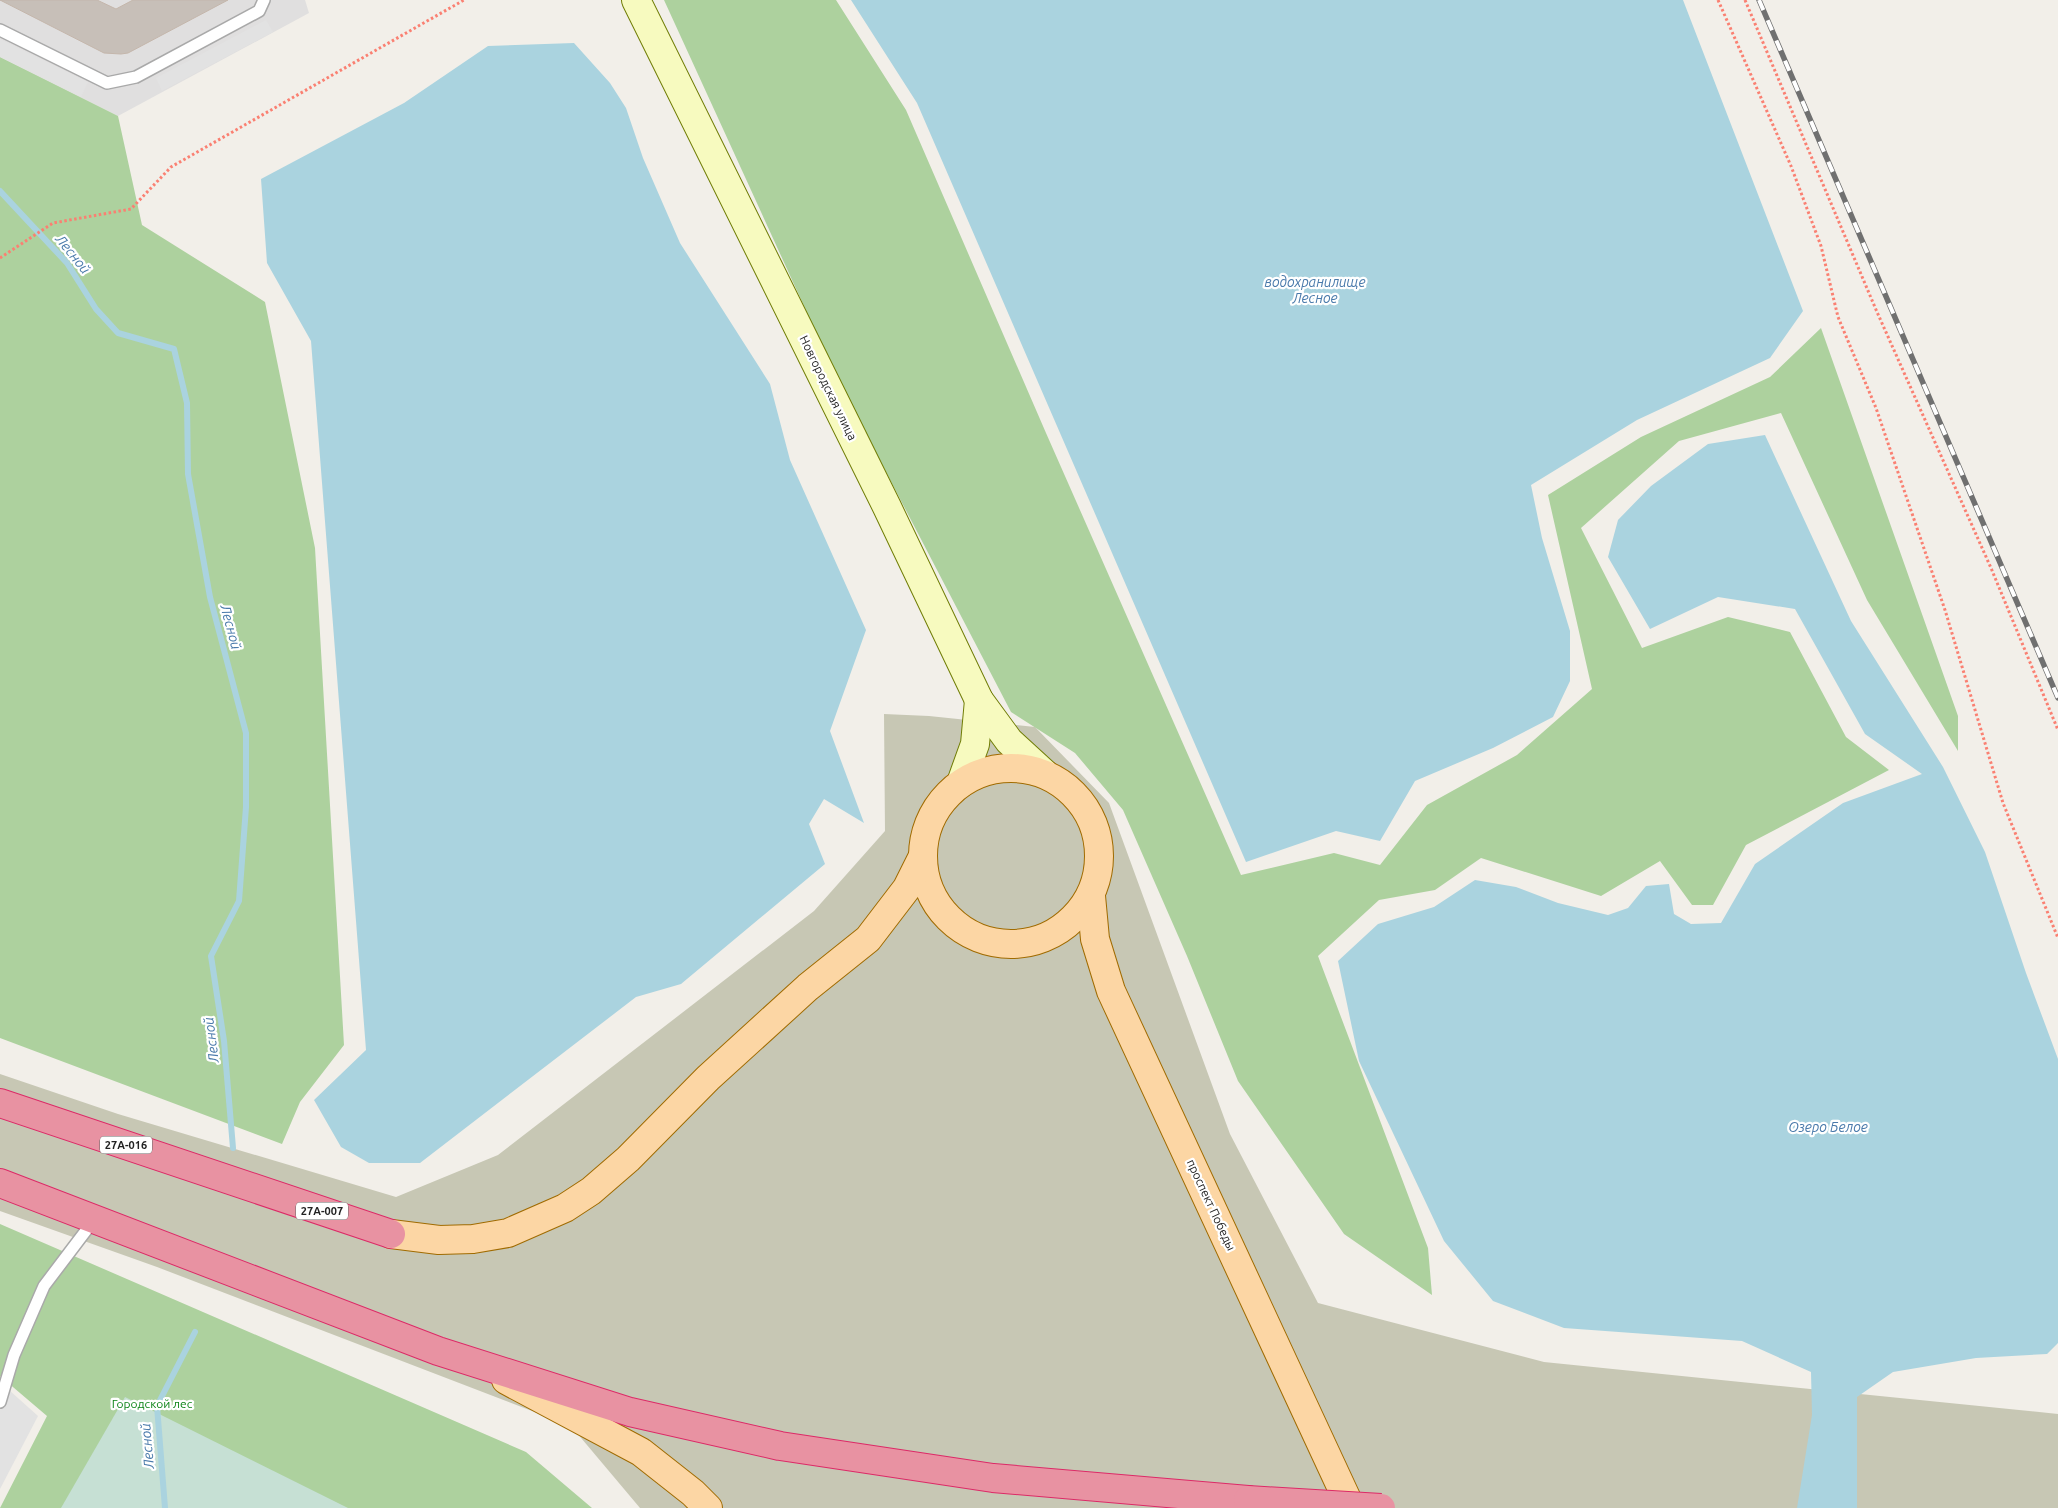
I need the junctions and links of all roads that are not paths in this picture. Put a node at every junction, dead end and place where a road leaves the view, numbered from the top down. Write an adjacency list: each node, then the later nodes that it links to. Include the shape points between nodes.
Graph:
1 (264, 0): 3 (lane, via 259,11 136,76 107,83)
2 (636, 0): 4 (street, Новгородская улица)
3 (0, 30)
4 (979, 700): 5 (street, Новгородская улица, via 1009,741); 6 (street, via 975,744)
5 (1045, 774): 6 (main road, via 1016,767 987,770); 8 (main road, via 1070,789 1088,812 1098,839 1099,868)
6 (960, 783): 7 (main road, via 940,803 926,830)
7 (922, 858): 8 (main road, via 928,887 942,913 964,931 992,943 1022,946 1050,936 1074,920); 13 (main road, via 907,888 868,939 808,987 591,1191 564,1208 508,1233 439,1240)
8 (1091, 896): 19 (main road, проспект Победы, via 1095,939 1111,991)
9 (0, 1103): 11 (highway, 27А-016)
10 (7, 1186): 12 (highway)
11 (252, 1188): 13 (highway, 27А-007)
12 (94, 1220): 14 (highway); 15 (lane, via 44,1286 14,1355)
13 (391, 1234)
14 (438, 1351): 16 (highway, via 630,1412 780,1446 993,1478); 17 (main road, via 509,1381 640,1452)
15 (0, 1402)
16 (1248, 1500): 18 (main road); 20 (highway, bridge)
17 (708, 1508)
18 (1202, 1508)
19 (1351, 1508)
20 (1381, 1508)

